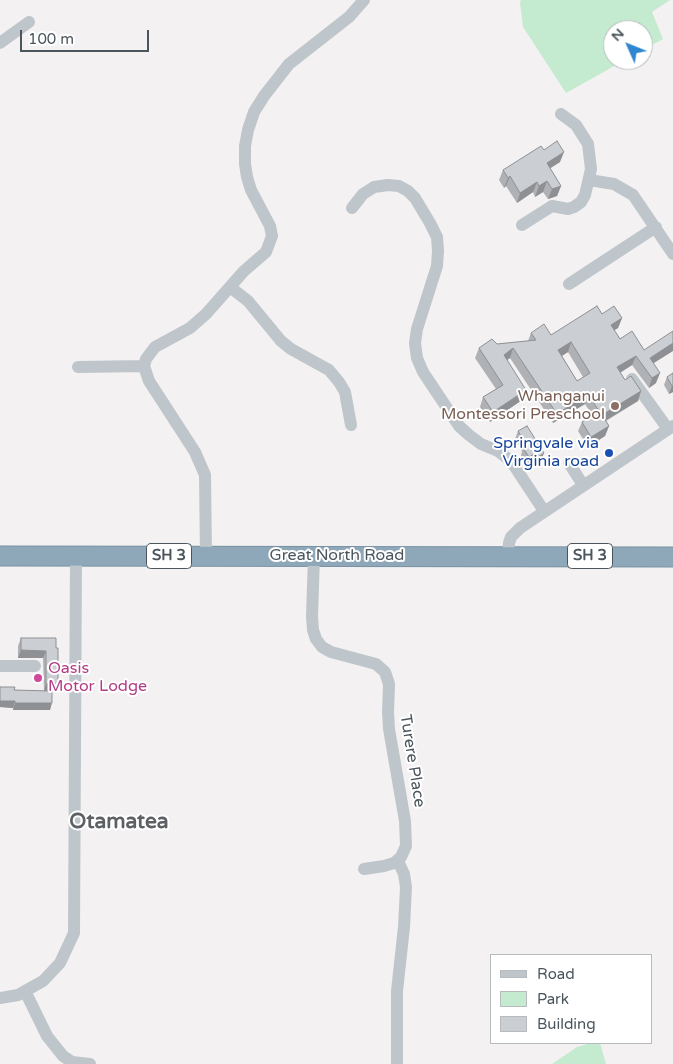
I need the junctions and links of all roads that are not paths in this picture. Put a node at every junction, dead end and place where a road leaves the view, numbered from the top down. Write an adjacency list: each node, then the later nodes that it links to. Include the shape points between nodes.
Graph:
1 (364, 0): 11 (street, via 349,17 289,64 254,112 245,146 247,177 272,236 266,252)
2 (30, 22): 3 (street)
3 (0, 42)
4 (561, 114): 5 (street, via 576,125 588,144)
5 (589, 180): 7 (street, via 585,196 574,207 562,209 552,206); 8 (street, via 625,189 640,203)
6 (352, 208): 19 (street, via 363,194 374,187 399,186 415,198 437,237 438,251 437,266 417,329 417,358 459,426 481,444 511,461)
7 (522, 225)
8 (656, 228): 9 (street); 10 (street)
9 (673, 254)
10 (569, 284)
11 (230, 287): 12 (street, via 190,328 155,347); 15 (street, via 248,301 281,340 329,370 345,392)
12 (144, 366): 13 (street); 22 (street, via 149,381 195,452 205,475)
13 (78, 367)
14 (631, 377): 16 (street)
15 (351, 425)
16 (670, 428): 18 (street)
17 (569, 463): 18 (street)
18 (583, 485): 19 (street)
19 (544, 510): 24 (street, via 511,537)
20 (0, 556): 21 (highway, Great North Road / SH 3)
21 (76, 556): 22 (highway, Great North Road / SH 3); 30 (street, via 74,933 60,963 43,981)
22 (206, 556): 23 (highway, Great North Road / SH 3)
23 (314, 556): 24 (highway, Great North Road / SH 3); 28 (street, Turere Place, via 312,616 316,639 331,652 376,664 385,672 390,684 389,729 407,838)
24 (508, 556): 25 (highway, Great North Road / SH 3)
25 (673, 557)
26 (0, 666): 27 (street)
27 (35, 666)
28 (398, 861): 29 (street); 33 (street, via 406,887 397,991)
29 (364, 868)
30 (25, 991): 31 (street); 32 (street, via 47,1036 63,1056 72,1062)
31 (0, 998)
32 (90, 1064)
33 (397, 1064)

